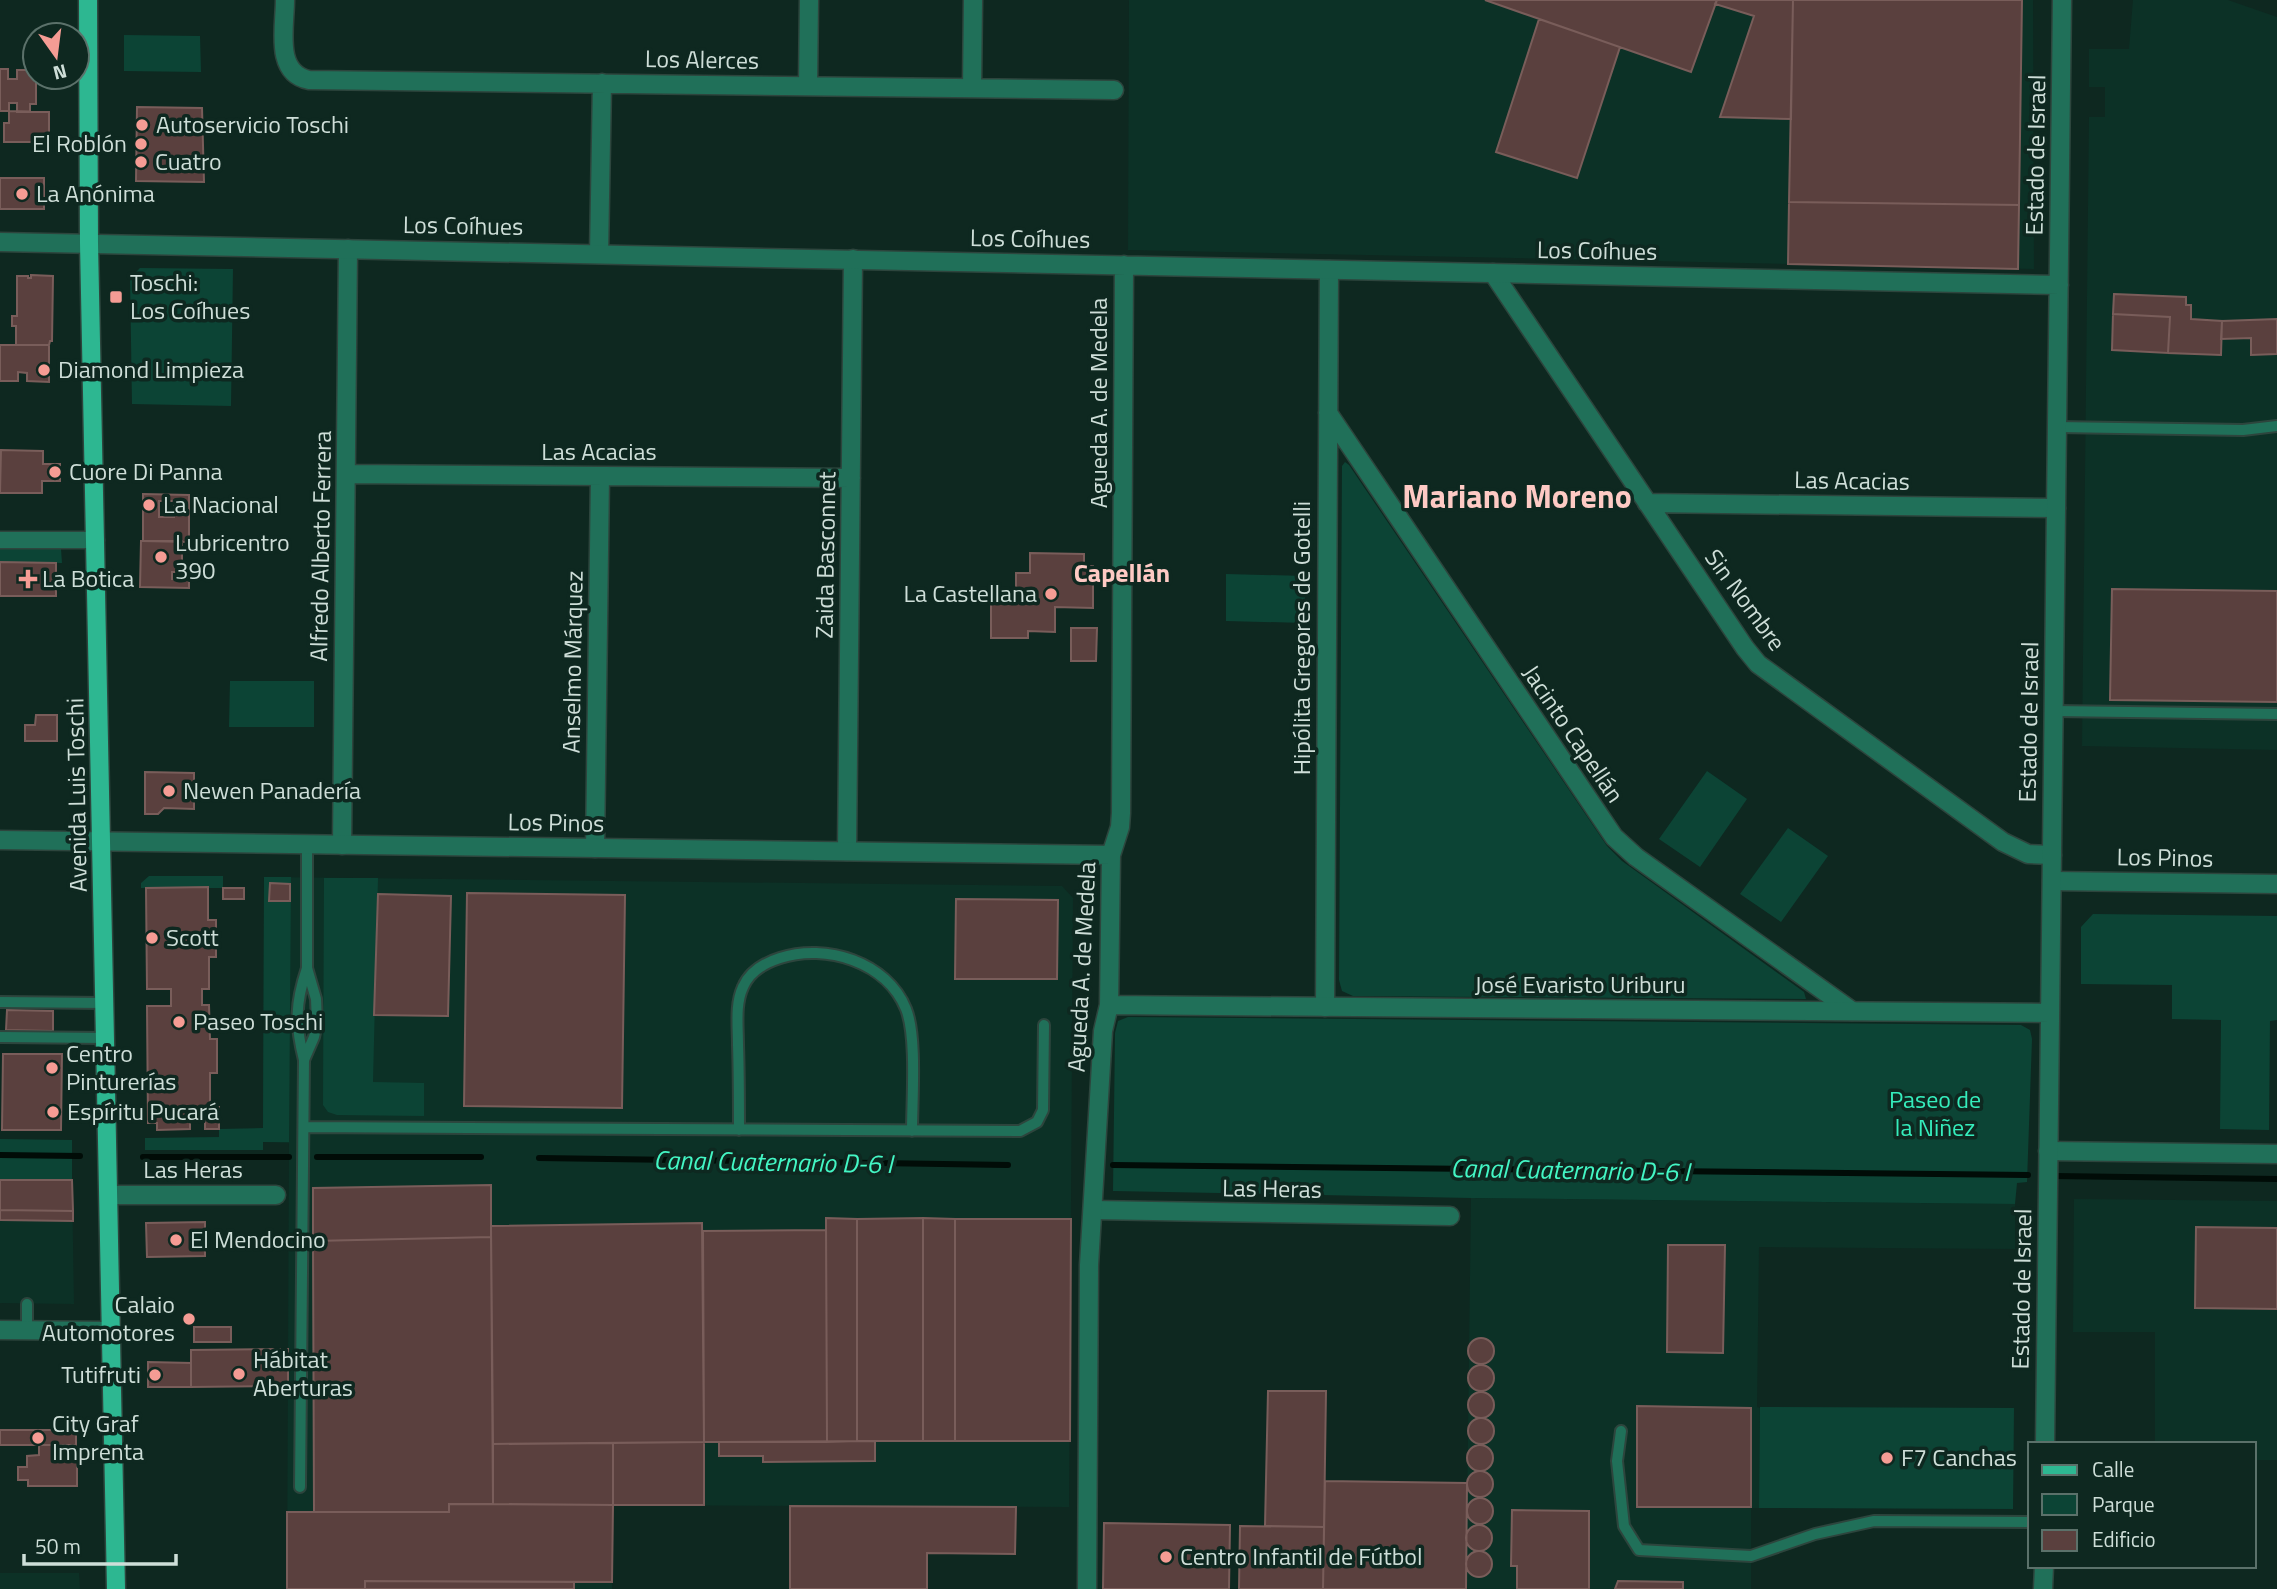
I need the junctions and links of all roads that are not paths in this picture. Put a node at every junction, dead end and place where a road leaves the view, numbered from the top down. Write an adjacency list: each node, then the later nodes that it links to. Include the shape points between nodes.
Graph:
1 (88, 0): 11 (main road, Avenida Luis Toschi)
2 (285, 0): 6 (street, Los Alerces, via 285,57 292,72 309,80)
3 (809, 0): 7 (street)
4 (973, 0): 8 (street)
5 (2062, 0): 18 (street, Estado de Israel)
6 (602, 83): 7 (street, Los Alerces); 13 (street)
7 (808, 86): 8 (street, Los Alerces)
8 (972, 88): 9 (street, Los Alerces)
9 (1114, 90)
10 (0, 242): 11 (street, Los Coíhues)
11 (89, 243): 12 (street, Los Coíhues); 28 (main road, Avenida Luis Toschi)
12 (348, 248): 13 (street, Los Coíhues); 22 (street, Alfredo Alberto Ferrera)
13 (599, 254): 14 (street, Los Coíhues)
14 (853, 259): 15 (street, Los Coíhues); 24 (street, Zaida Basconnet)
15 (1124, 265): 16 (street, Los Coíhues); 37 (street, Agueda A. de Medela, via 1121,813)
16 (1329, 270): 17 (street, Los Coíhues); 19 (street, Hipólita Gregores de Gotelli)
17 (1493, 273): 18 (street, Los Coíhues); 25 (street, Sin Nombre)
18 (2059, 285): 21 (street, Estado de Israel)
19 (1328, 413): 45 (street, Hipólita Gregores de Gotelli); 46 (street, Jacinto Capellán, via 1614,837)
20 (2277, 426): 21 (lane, via 2243,430)
21 (2057, 427): 26 (street, Estado de Israel)
22 (346, 474): 23 (street, Las Acacias); 34 (street, Alfredo Alberto Ferrera)
23 (600, 476): 24 (street, Las Acacias); 35 (street, Anselmo Márquez)
24 (851, 478): 36 (street, Zaida Basconnet)
25 (1647, 503): 26 (street, Las Acacias); 38 (street, Sin Nombre, via 1765,671 2003,842 2028,853)
26 (2056, 508): 29 (street, Estado de Israel)
27 (0, 540): 28 (street)
28 (96, 540): 32 (main road, Avenida Luis Toschi)
29 (2054, 711): 30 (lane); 38 (street, Estado de Israel)
30 (2277, 714)
31 (0, 840): 32 (street, Los Pinos)
32 (102, 841): 33 (street, Los Pinos); 43 (main road, Avenida Luis Toschi)
33 (307, 844): 34 (street, Los Pinos); 41 (lane)
34 (342, 845): 35 (street, Los Pinos)
35 (595, 848): 36 (street, Los Pinos)
36 (847, 851): 37 (street, Los Pinos)
37 (1111, 855): 44 (street, Agueda A. de Medela)
38 (2052, 855): 39 (street, Estado de Israel)
39 (2052, 881): 40 (street, Los Pinos); 47 (street, Estado de Israel)
40 (2277, 884)
41 (307, 968): 51 (lane, via 297,1008); 51 (lane, via 317,1023)
42 (0, 1002): 43 (lane)
43 (105, 1003): 50 (main road, Avenida Luis Toschi)
44 (1109, 1005): 45 (street, José Evaristo Uriburu); 59 (street, Agueda A. de Medela)
45 (1325, 1007): 46 (street, José Evaristo Uriburu)
46 (1852, 1012): 47 (street, José Evaristo Uriburu)
47 (2050, 1013): 55 (street, Estado de Israel)
48 (1044, 1025): 54 (lane, via 1044,1104 1031,1127 1012,1132)
49 (0, 1037): 50 (lane)
50 (106, 1038): 57 (main road, Avenida Luis Toschi)
51 (304, 1060): 52 (lane)
52 (304, 1128): 53 (lane); 67 (lane)
53 (739, 1130): 54 (lane); 54 (lane, via 738,1011 743,986 762,966 805,953 837,956 868,968 902,1000 912,1036)
54 (912, 1131)
55 (2048, 1151): 56 (street); 66 (street, Estado de Israel)
56 (2277, 1154)
57 (109, 1195): 58 (street, Las Heras); 64 (main road, Avenida Luis Toschi)
58 (276, 1195)
59 (1093, 1210): 60 (street, Las Heras); 71 (street, Agueda A. de Medela)
60 (1450, 1216)
61 (27, 1304): 63 (lane)
62 (0, 1330): 63 (street)
63 (27, 1330): 64 (street)
64 (111, 1331): 70 (main road, Avenida Luis Toschi)
65 (1621, 1431): 68 (lane, via 1617,1461 1624,1526 1639,1549 1751,1556 1815,1534 1874,1521)
66 (2045, 1442)
67 (300, 1487)
68 (2028, 1522)
69 (2044, 1568): 72 (street)
70 (116, 1589)
71 (1087, 1589)
72 (2043, 1589)

